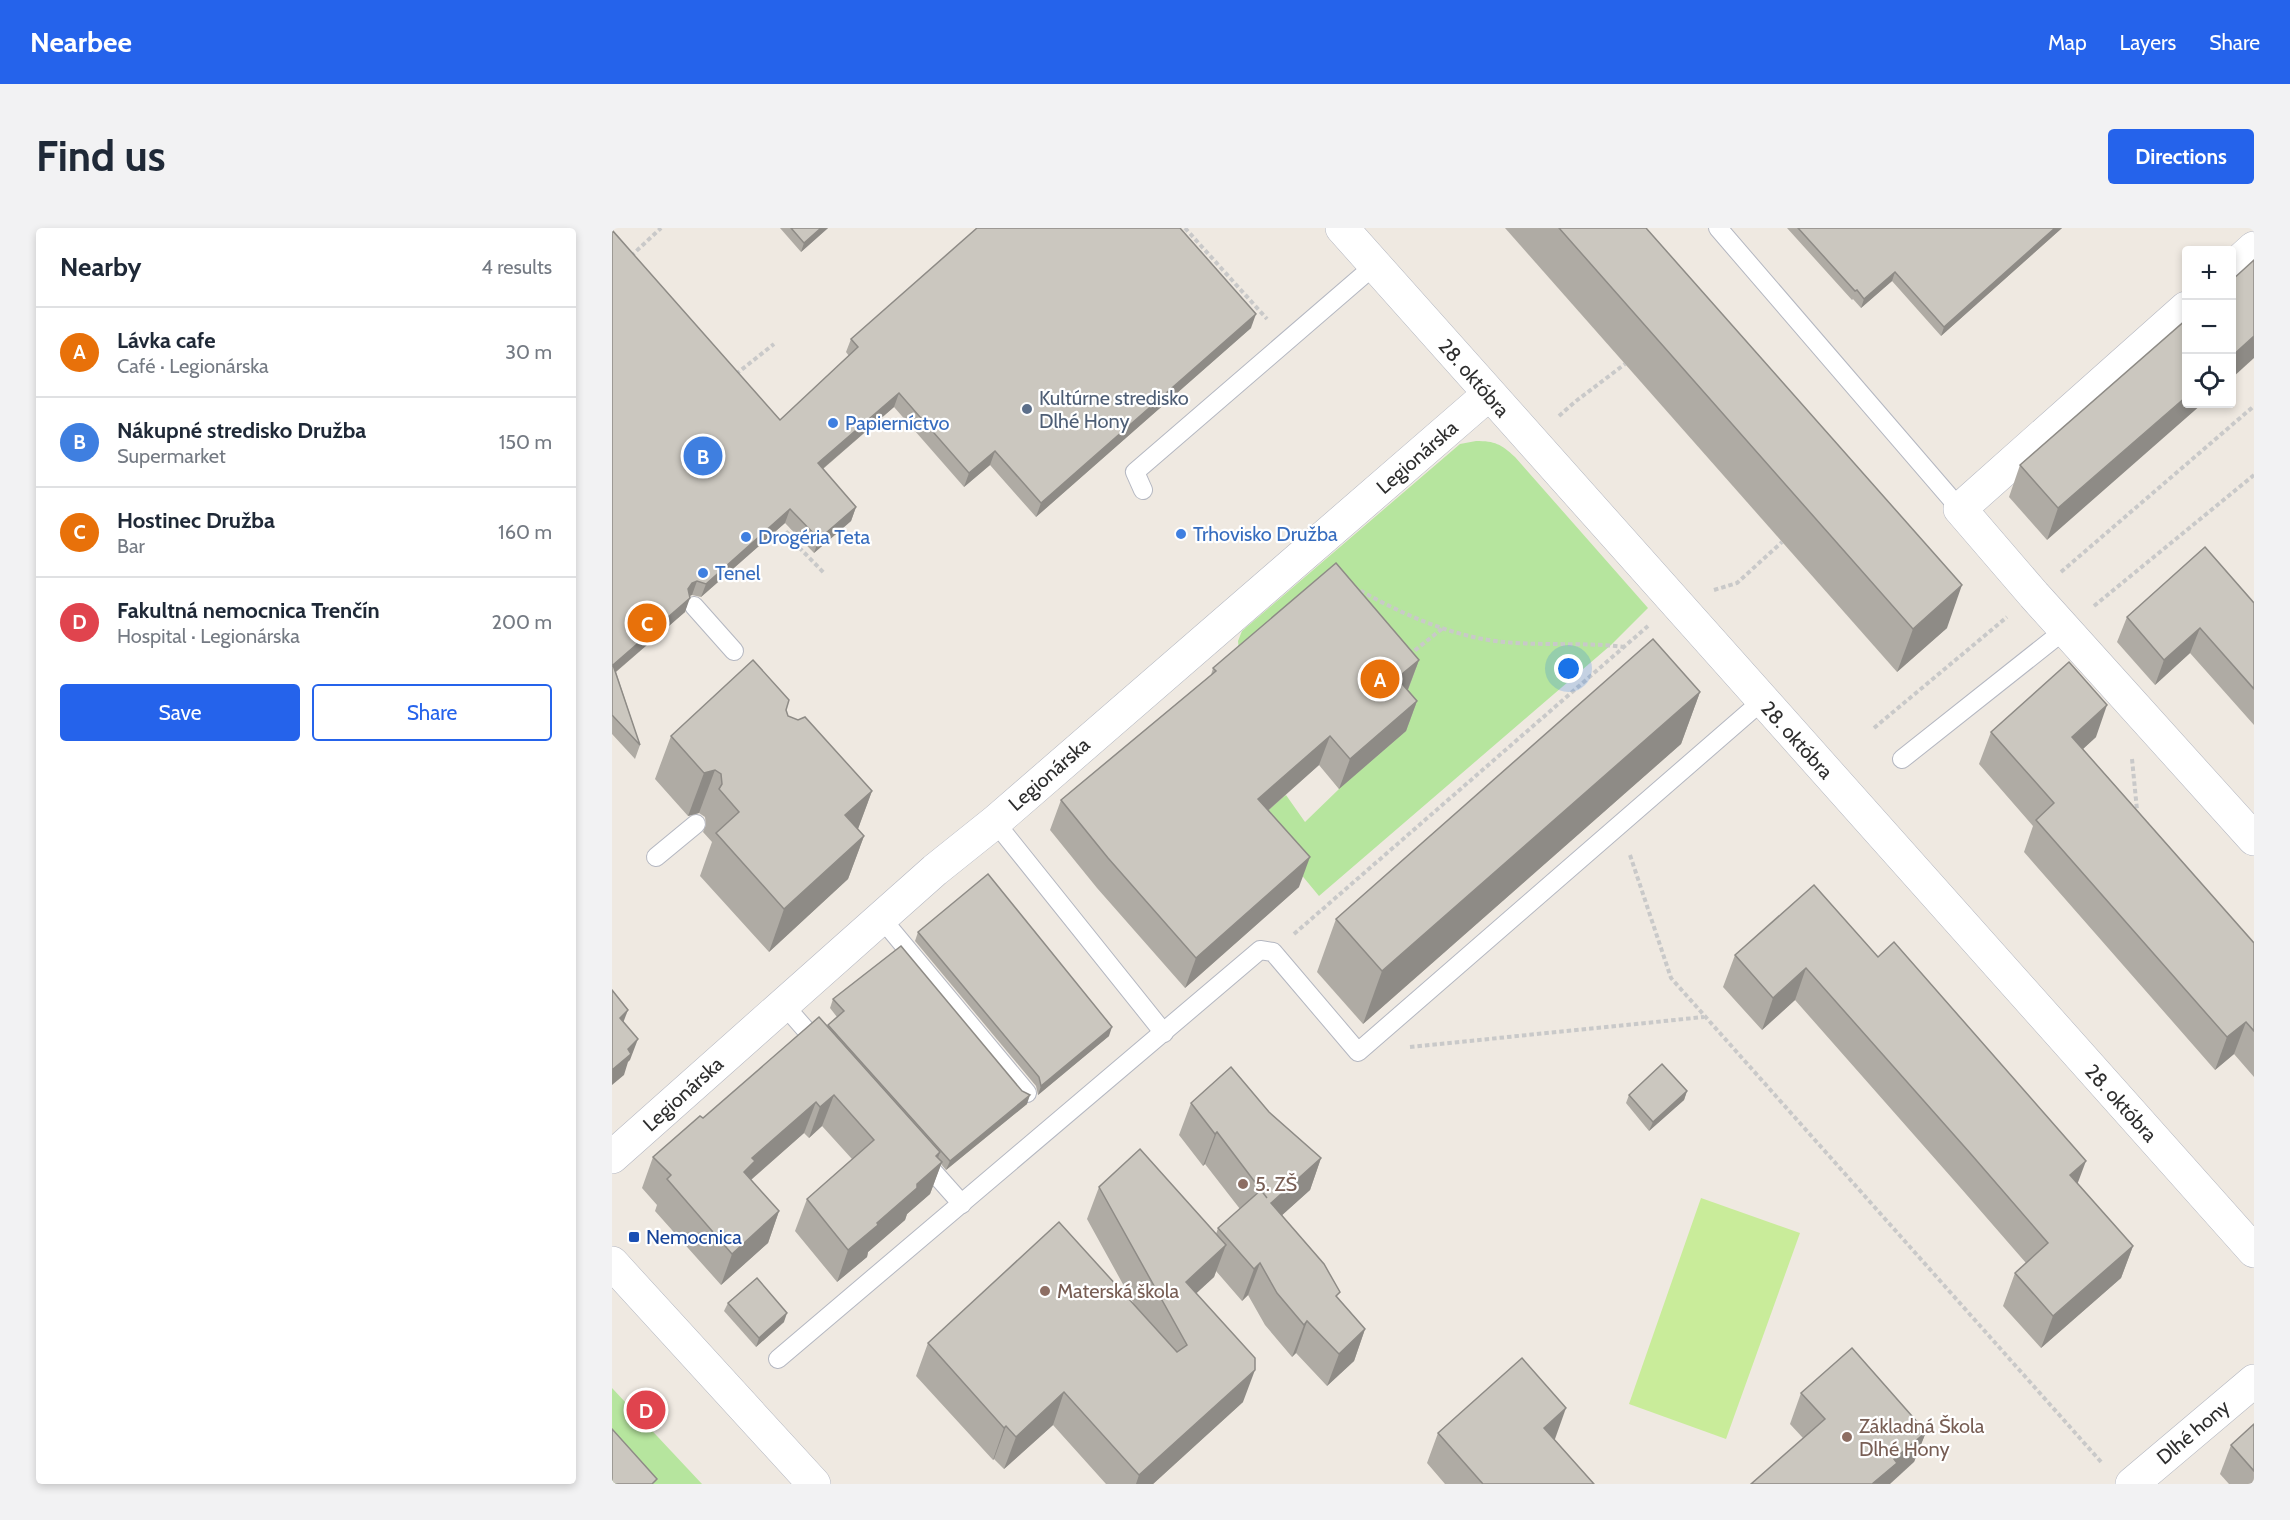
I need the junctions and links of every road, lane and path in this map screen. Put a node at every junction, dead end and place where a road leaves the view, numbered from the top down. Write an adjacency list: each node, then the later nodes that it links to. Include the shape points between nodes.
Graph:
1 (661, 228): 6 (path)
2 (1185, 228): 10 (path)
3 (1342, 228): 8 (street, 28. októbra)
4 (1718, 228): 19 (lane)
5 (2254, 248): 7 (street)
6 (626, 260)
7 (2236, 264)
8 (1375, 265): 10 (lane); 14 (street, 28. októbra)
9 (2182, 312): 19 (street)
10 (1288, 342): 18 (lane, via 1135,472)
11 (774, 344): 13 (path)
12 (1625, 364): 16 (path)
13 (727, 381)
14 (1489, 394): 25 (street, 28. októbra); 37 (street, Legionárska)
15 (2254, 406): 24 (path)
16 (1559, 417)
17 (2254, 475): 28 (path)
18 (1143, 490)
19 (1960, 509): 24 (street)
20 (801, 519): 22 (path, via 786,534)
21 (1782, 542): 25 (path, via 1737,583)
22 (824, 573)
23 (1347, 582): 27 (path, via 1383,604)
24 (2034, 595): 28 (street); 33 (path)
25 (1676, 602): 29 (path); 32 (street, 28. októbra)
26 (694, 606): 30 (lane)
27 (1444, 627): 29 (path, via 1480,639 1506,642); 31 (path)
28 (2066, 629): 35 (lane); 40 (street)
29 (1624, 647): 43 (path)
30 (734, 651)
31 (1409, 656)
32 (1762, 701): 39 (lane); 53 (street, 28. októbra)
33 (1874, 728)
34 (2131, 753): 36 (path, via 2135,809)
35 (1902, 759)
36 (2143, 818)
37 (994, 822): 42 (street, Legionárska); 46 (lane)
38 (696, 824): 41 (lane)
39 (1620, 824): 45 (path, via 1671,978); 47 (lane)
40 (2254, 838)
41 (656, 857)
42 (882, 920): 44 (street, Legionárska); 49 (lane)
43 (1273, 952): 46 (lane, via 1260,950); 47 (lane)
44 (784, 1005): 48 (lane); 51 (street, Legionárska)
45 (1705, 1017): 47 (path); 57 (path)
46 (1164, 1033): 52 (lane)
47 (1358, 1052)
48 (830, 1057)
49 (1027, 1093)
50 (908, 1143): 52 (lane)
51 (612, 1157)
52 (962, 1204): 55 (lane)
53 (2254, 1251)
54 (612, 1263): 58 (street)
55 (778, 1359)
56 (2254, 1381): 57 (street, Dlhé hony)
57 (2119, 1476)
58 (814, 1484)

